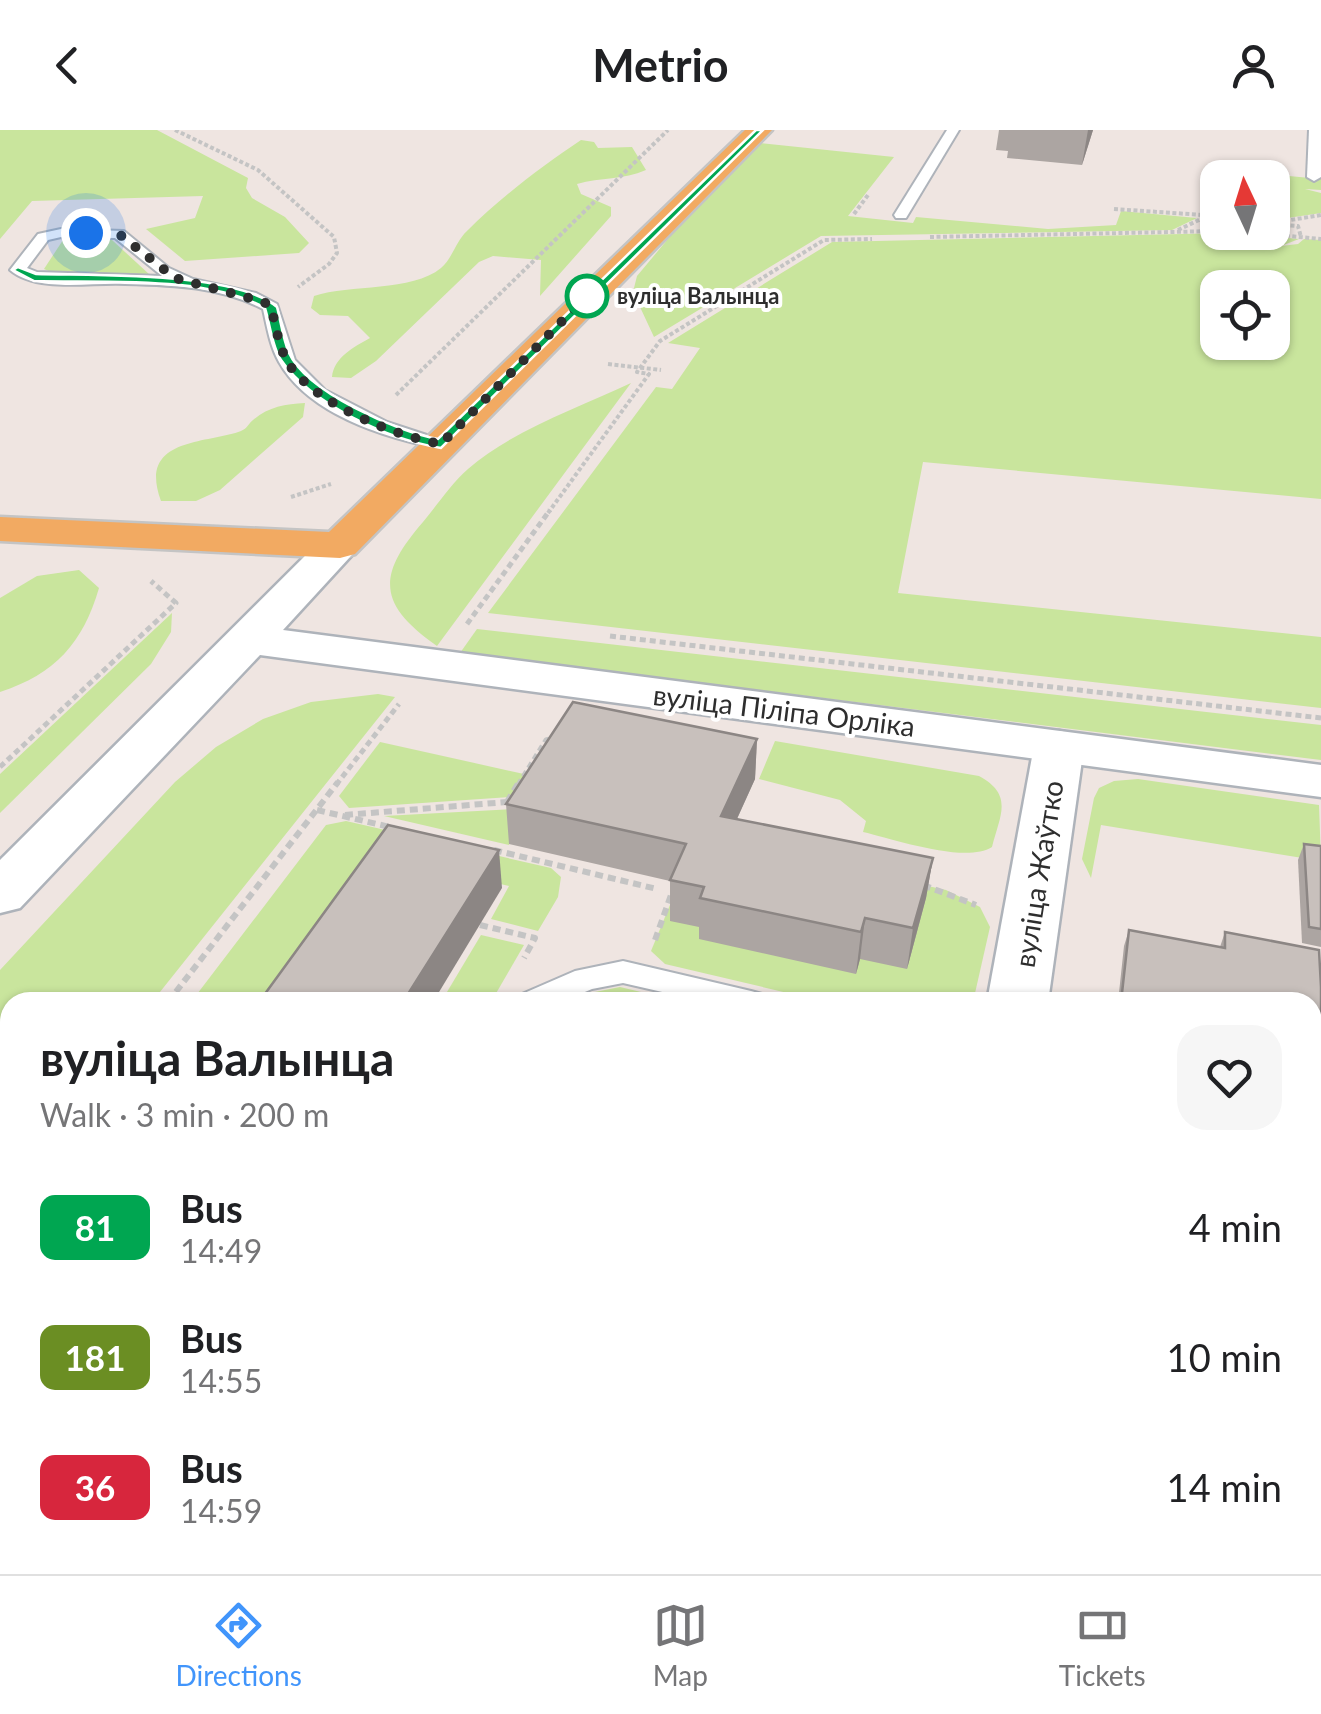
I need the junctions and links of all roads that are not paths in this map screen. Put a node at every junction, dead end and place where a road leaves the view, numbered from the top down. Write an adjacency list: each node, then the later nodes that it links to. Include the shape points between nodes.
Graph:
1 (759, 130): 7 (main road)
2 (954, 130): 5 (lane)
3 (1315, 130): 4 (lane)
4 (1314, 176)
5 (901, 215)
6 (190, 284): 6 (lane, via 34,277 18,270 43,237 112,233); 7 (lane, via 271,307 284,357 314,390 408,438)
7 (441, 444): 9 (main road)
8 (0, 529): 9 (main road)
9 (340, 546): 10 (street)
10 (246, 639): 11 (street, вуліца Піліпа Орліка); 13 (street)
11 (1059, 746): 12 (street, вуліца Піліпа Орліка); 16 (street, вуліца Жаўтко)
12 (1321, 781)
13 (0, 894)
14 (557, 992): 15 (lane, via 623,972)
15 (708, 992)
16 (1020, 992)

